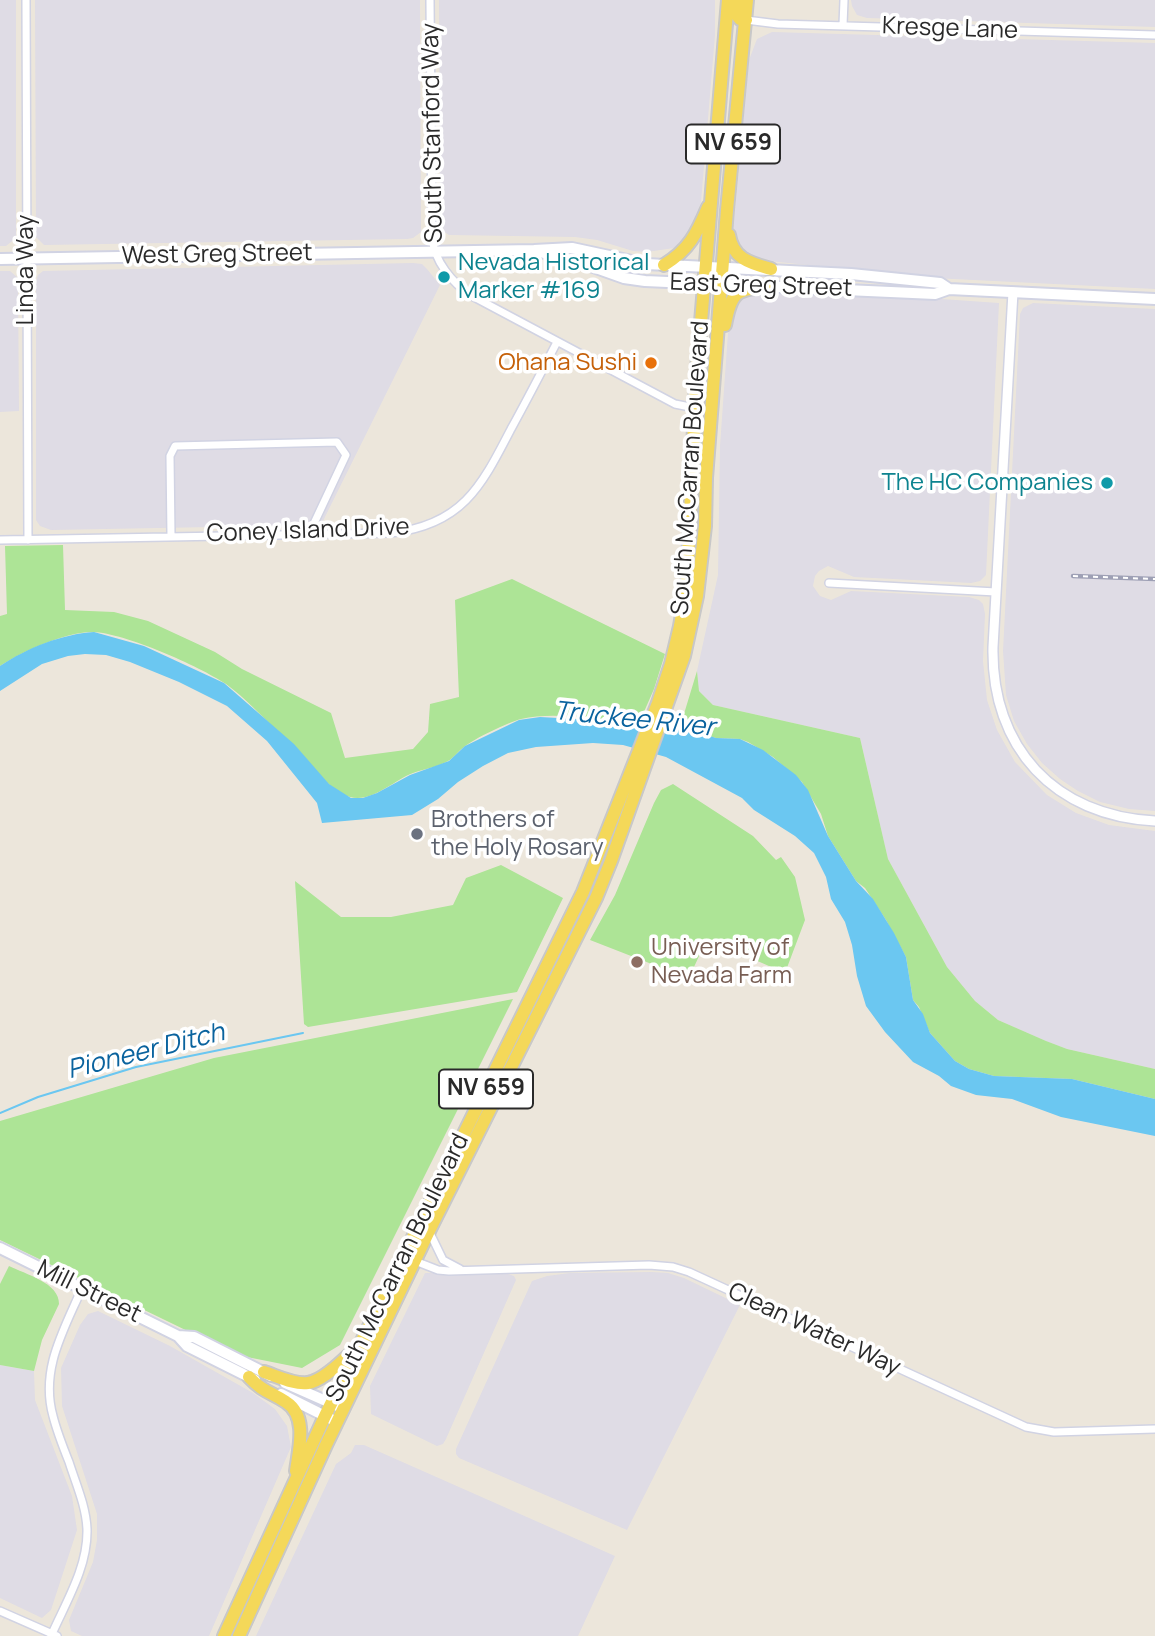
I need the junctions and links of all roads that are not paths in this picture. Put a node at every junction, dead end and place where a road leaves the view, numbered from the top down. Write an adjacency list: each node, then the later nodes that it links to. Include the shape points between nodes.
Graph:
1 (26, 0): 14 (street, Linda Way)
2 (430, 0): 13 (street, South Stanford Way)
3 (728, 0): 10 (main road, South McCarran Boulevard / NV 659)
4 (737, 0): 7 (main road, via 737,17)
5 (747, 0): 7 (main road, South McCarran Boulevard / NV 659)
6 (844, 0): 8 (street)
7 (746, 20): 8 (street, Kresge Lane); 11 (main road, South McCarran Boulevard / NV 659)
8 (843, 25): 9 (street, Kresge Lane)
9 (1155, 35)
10 (712, 197): 16 (main road, via 690,243); 17 (main road, South McCarran Boulevard / NV 659)
11 (726, 220): 18 (main road, South McCarran Boulevard / NV 659); 19 (main road, via 729,240 739,256)
12 (534, 250): 13 (main road, East Greg Street); 16 (main road, East Greg Street, via 572,248); 21 (main road, East Greg Street, via 624,278)
13 (435, 251): 14 (main road, West Greg Street); 28 (street, South Stanford Way, via 452,279 470,295)
14 (26, 258): 15 (main road, West Greg Street); 34 (street, Linda Way)
15 (0, 259)
16 (664, 265): 17 (main road, East Greg Street)
17 (707, 266): 18 (main road, East Greg Street); 21 (main road, South McCarran Boulevard / NV 659)
18 (723, 267): 19 (main road, East Greg Street); 22 (main road, South McCarran Boulevard / NV 659)
19 (771, 270): 20 (main road, East Greg Street)
20 (909, 279): 24 (main road, East Greg Street, via 940,283); 25 (main road, via 860,283)
21 (705, 284): 22 (main road, East Greg Street); 30 (main road, South McCarran Boulevard / NV 659)
22 (721, 285): 23 (main road, East Greg Street); 29 (main road, South McCarran Boulevard / NV 659)
23 (769, 287): 25 (main road, East Greg Street); 29 (main road, via 746,288 731,300)
24 (949, 289): 25 (main road, East Greg Street, via 934,294); 26 (main road, East Greg Street)
25 (852, 290)
26 (1013, 292): 27 (main road, East Greg Street); 36 (street)
27 (1155, 299)
28 (557, 342): 30 (street, South Stanford Way, via 676,404); 31 (street, Coney Island Drive, via 486,477 459,507 434,523 404,532)
29 (712, 394): 37 (main road, South McCarran Boulevard / NV 659, via 697,596 684,656)
30 (695, 408): 37 (main road, South McCarran Boulevard / NV 659, via 684,605)
31 (309, 534): 32 (street, Coney Island Drive); 32 (street, via 346,455 337,442 175,446 170,456)
32 (171, 536): 34 (street, Coney Island Drive)
33 (0, 540): 34 (street, Coney Island Drive)
34 (28, 540)
35 (830, 583): 36 (street)
36 (996, 592): 38 (street, via 994,684 1003,719 1020,751 1044,778 1073,800 1108,815)
37 (662, 704): 39 (main road, South McCarran Boulevard / NV 659)
38 (1155, 821)
39 (569, 937): 40 (main road, South McCarran Boulevard / NV 659); 46 (main road, South McCarran Boulevard / NV 659)
40 (429, 1231): 42 (main road, South McCarran Boulevard / NV 659); 43 (street, via 443,1260)
41 (0, 1248): 44 (main road, Mill Street)
42 (415, 1261): 43 (street, Clean Water Way, via 443,1271); 49 (main road, South McCarran Boulevard / NV 659, via 344,1409)
43 (464, 1269): 50 (street, Clean Water Way, via 673,1267 1026,1427 1054,1432)
44 (82, 1288): 45 (main road, Mill Street); 53 (street, via 49,1373 53,1417 86,1514 81,1568)
45 (178, 1336): 47 (main road, Mill Street, via 194,1337); 48 (main road, Mill Street, via 187,1346)
46 (362, 1342): 47 (main road, via 310,1383); 49 (main road, South McCarran Boulevard / NV 659)
47 (264, 1372): 49 (main road, Mill Street)
48 (249, 1377): 49 (main road, Mill Street); 51 (main road, via 297,1415 300,1432)
49 (331, 1414): 51 (main road, South McCarran Boulevard / NV 659); 55 (main road, South McCarran Boulevard / NV 659)
50 (1155, 1429)
51 (294, 1483): 54 (main road, South McCarran Boulevard / NV 659)
52 (0, 1611): 53 (street)
53 (54, 1635)
54 (223, 1636)
55 (239, 1636)

